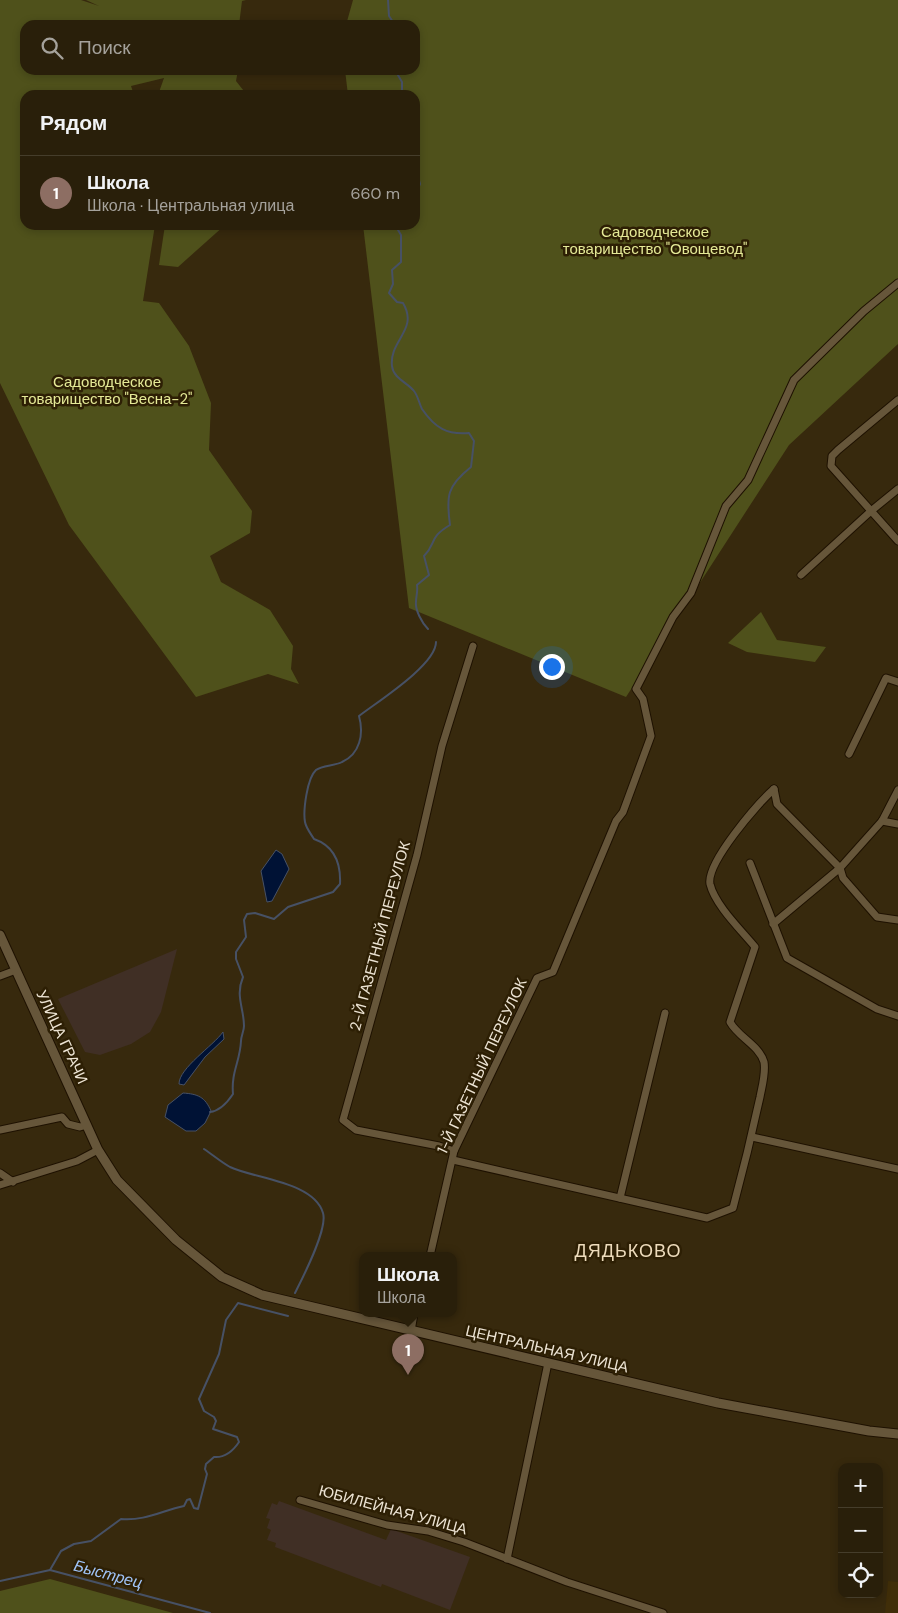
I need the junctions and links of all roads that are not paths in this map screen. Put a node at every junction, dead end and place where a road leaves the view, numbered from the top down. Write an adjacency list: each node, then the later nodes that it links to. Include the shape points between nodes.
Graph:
1 (898, 283): 26 (street, 1-Й ГАЗЕТНЫЙ ПЕРЕУЛОК, via 864,311 794,380 748,480 726,506 691,593 673,618 636,689 643,699 651,736 623,812 616,821 553,972 537,978)
2 (898, 400): 4 (street, via 832,456 831,466)
3 (898, 489): 4 (street)
4 (871, 510): 5 (street); 6 (street)
5 (898, 541)
6 (801, 575)
7 (473, 646): 26 (street, 2-Й ГАЗЕТНЫЙ ПЕРЕУЛОК, via 436,771 417,855 343,1120 356,1130)
8 (898, 682): 9 (street, via 886,678)
9 (849, 754)
10 (898, 790): 11 (street)
11 (882, 820): 12 (street); 14 (street)
12 (898, 824)
13 (750, 863): 16 (street)
14 (840, 868): 15 (street, via 843,878 877,917); 16 (street); 24 (street, via 777,804 774,789 737,830 712,872 710,883 723,909 755,947 730,1022 764,1062)
15 (898, 920)
16 (773, 924): 21 (street, via 787,958 877,1009)
17 (0, 935): 18 (street, УЛИЦА ГРАЧИ)
18 (16, 970): 19 (street); 22 (street, УЛИЦА ГРАЧИ)
19 (0, 976)
20 (665, 1013): 32 (street)
21 (898, 1016)
22 (87, 1125): 23 (street, via 68,1124 62,1117); 25 (street, УЛИЦА ГРАЧИ)
23 (0, 1130)
24 (752, 1137): 28 (street); 32 (street, via 733,1208 707,1218)
25 (98, 1150): 30 (street, via 76,1161); 35 (street, ЦЕНТРАЛЬНАЯ УЛИЦА, via 117,1180 176,1240 222,1277 262,1295)
26 (454, 1151): 27 (street, 1-Й ГАЗЕТНЫЙ ПЕРЕУЛОК)
27 (454, 1160): 32 (street); 33 (street, 1-Й ГАЗЕТНЫЙ ПЕРЕУЛОК)
28 (898, 1169)
29 (0, 1173): 30 (street)
30 (12, 1182): 31 (street)
31 (0, 1185)
32 (620, 1198)
33 (431, 1252)
34 (413, 1317): 35 (street)
35 (411, 1331): 36 (street, ЦЕНТРАЛЬНАЯ УЛИЦА)
36 (548, 1363): 37 (street, ЦЕНТРАЛЬНАЯ УЛИЦА, via 718,1403); 39 (street)
37 (898, 1434)
38 (300, 1500): 39 (street, ЮБИЛЕЙНАЯ УЛИЦА, via 387,1525 428,1531)
39 (507, 1559): 40 (street, ЮБИЛЕЙНАЯ УЛИЦА)
40 (663, 1613)

